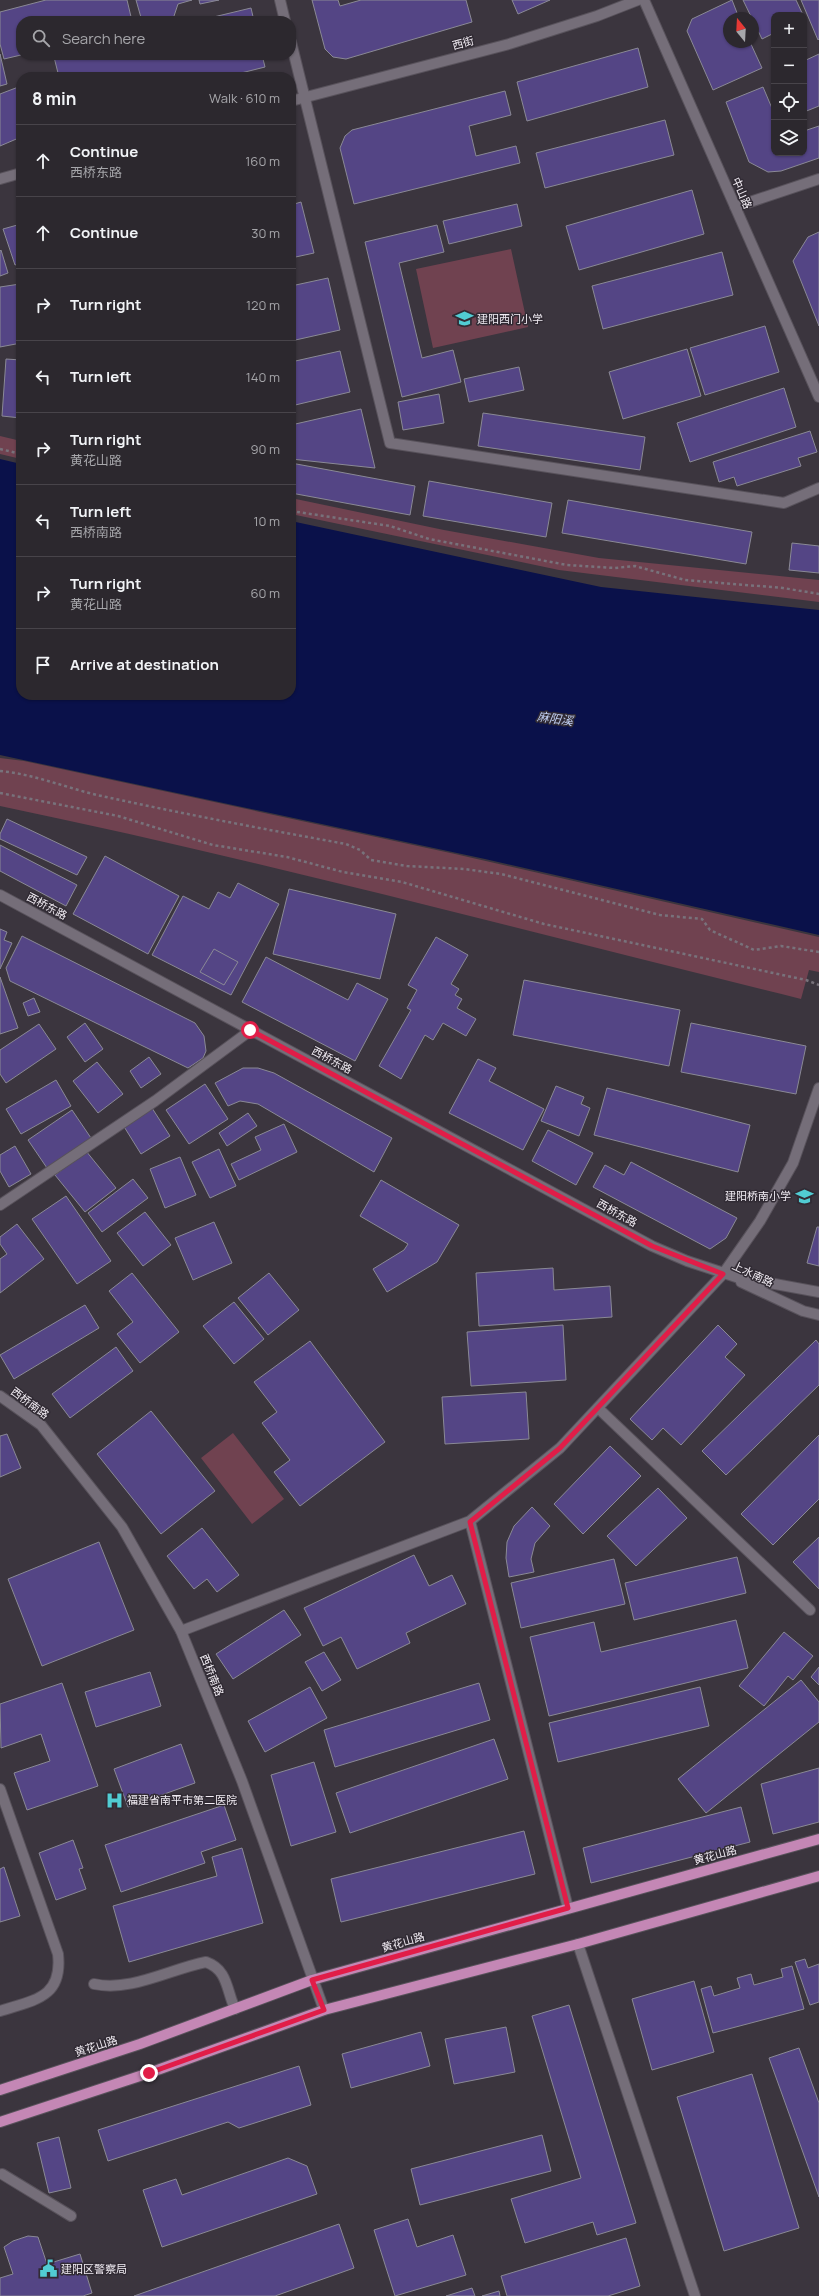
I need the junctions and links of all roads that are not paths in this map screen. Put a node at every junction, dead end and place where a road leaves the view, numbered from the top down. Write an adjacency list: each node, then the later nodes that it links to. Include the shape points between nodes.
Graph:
1 (280, 0): 4 (street)
2 (638, 0): 6 (street, 西街, via 509,44)
3 (644, 0): 11 (street, 中山路)
4 (285, 16)
5 (296, 60): 6 (street)
6 (306, 98): 7 (street, 西街); 13 (street, via 390,443 784,503)
7 (296, 100)
8 (16, 174): 9 (street)
9 (0, 179)
10 (819, 179): 11 (street)
11 (735, 207): 12 (street, 中山路)
12 (819, 397)
13 (819, 488)
14 (0, 895): 15 (street, 西桥东路)
15 (250, 1030): 17 (street, via 155,1101); 18 (street, 西桥东路, via 652,1246)
16 (819, 1088): 18 (street, via 793,1163 760,1220)
17 (0, 1205)
18 (723, 1274): 19 (street, 上水南路); 20 (street, 上水南路, via 803,1311); 22 (street)
19 (819, 1292)
20 (819, 1315)
21 (0, 1396): 25 (street, 西桥南路, via 41,1425 122,1528)
22 (598, 1408): 23 (street, via 560,1448); 24 (street)
23 (470, 1522): 25 (street); 29 (street)
24 (810, 1610)
25 (181, 1631): 31 (street, 西桥南路, via 242,1781)
26 (0, 1789): 34 (street, via 60,1964 57,1982 51,1989 31,2001)
27 (819, 1839): 29 (main road, 黄花山路)
28 (819, 1876): 30 (main road)
29 (568, 1908): 31 (main road, 黄花山路)
30 (578, 1944): 35 (main road); 40 (street)
31 (312, 1980): 33 (main road, 黄花山路); 35 (street, 西桥南路)
32 (94, 1984): 33 (street, via 106,1987 126,1985 206,1962 222,1972)
33 (235, 2009): 36 (main road, 黄花山路, via 140,2044)
34 (0, 2010)
35 (324, 2010): 37 (main road, via 149,2073)
36 (0, 2090)
37 (0, 2122)
38 (1, 2172): 39 (street)
39 (71, 2216)
40 (695, 2296)

